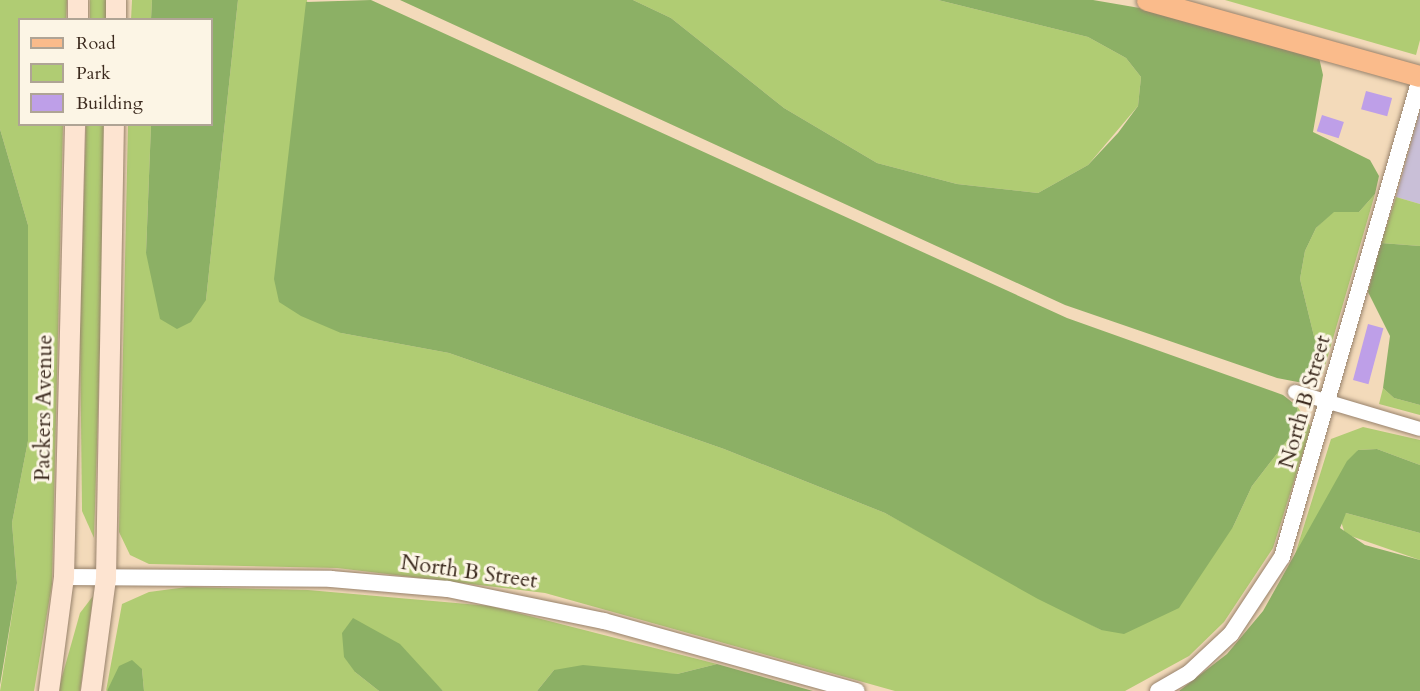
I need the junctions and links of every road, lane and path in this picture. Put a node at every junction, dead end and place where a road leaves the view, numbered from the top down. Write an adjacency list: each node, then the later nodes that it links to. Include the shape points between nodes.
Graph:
1 (78, 0): 5 (main road)
2 (116, 0): 6 (main road)
3 (1148, 0): 4 (main road)
4 (1200, 5): 7 (main road); 8 (main road)
5 (78, 18)
6 (116, 18)
7 (1420, 64)
8 (1420, 78): 12 (street, North B Street)
9 (75, 126): 14 (main road, Packers Avenue)
10 (114, 126): 15 (main road)
11 (1295, 392): 12 (street)
12 (1328, 402): 13 (street); 19 (street, North B Street, via 1295,524 1267,585 1209,657)
13 (1420, 429)
14 (64, 577): 15 (street, North B Street); 16 (main road, Packers Avenue)
15 (106, 578): 17 (main road); 18 (street, North B Street, via 331,579 448,589 604,621)
16 (49, 691)
17 (92, 691)
18 (856, 691)
19 (1158, 691)

